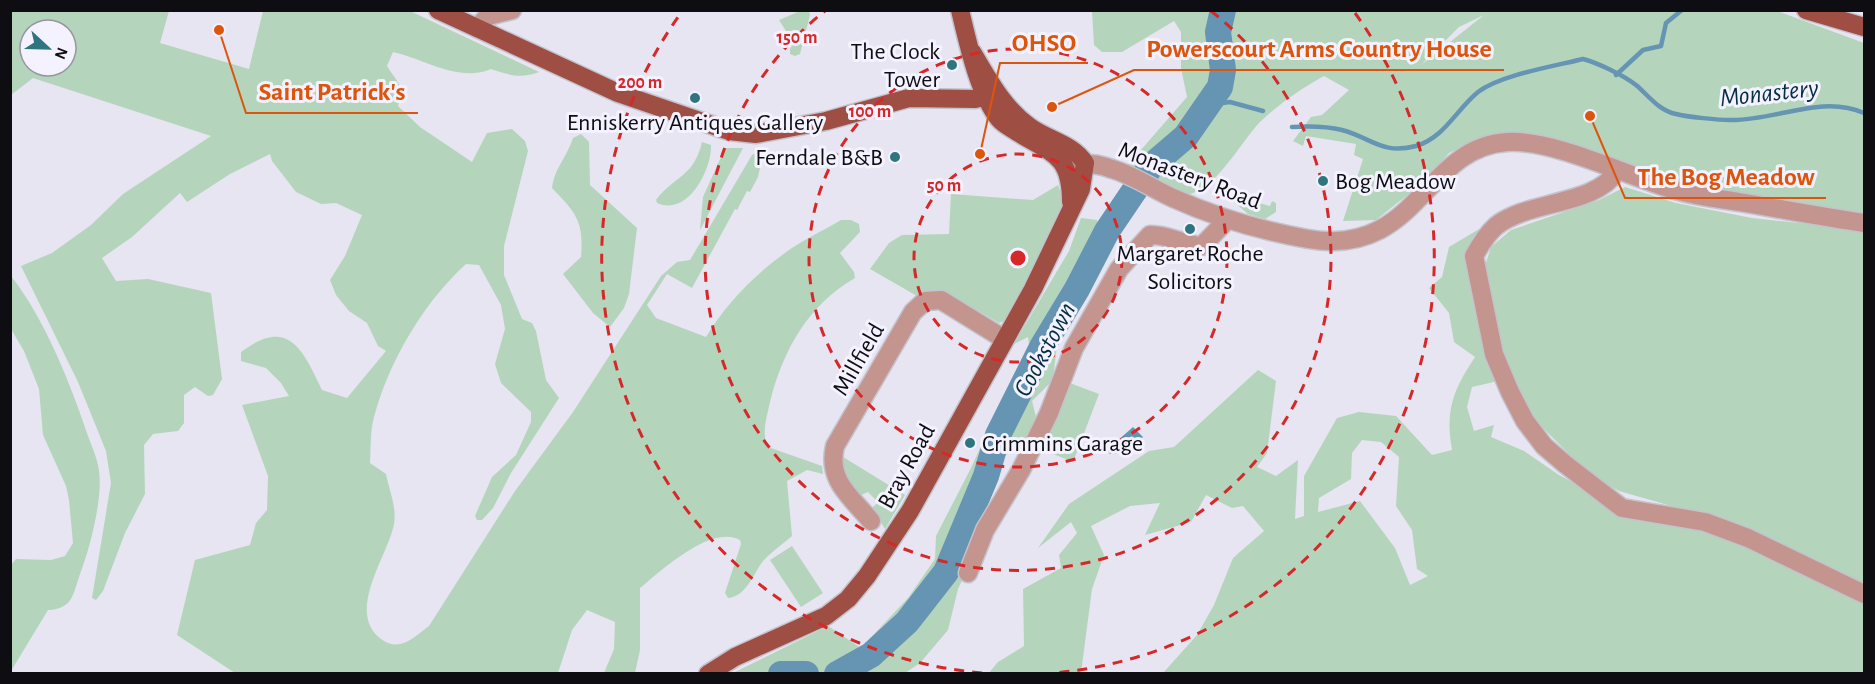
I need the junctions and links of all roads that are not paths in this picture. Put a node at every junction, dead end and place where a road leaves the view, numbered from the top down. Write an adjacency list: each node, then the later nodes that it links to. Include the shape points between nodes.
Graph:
1 (438, 10): 6 (main road)
2 (512, 10): 6 (street, via 488,16)
3 (960, 10): 7 (main road, via 972,52)
4 (1806, 10): 5 (main road)
5 (1864, 27)
6 (477, 28): 7 (main road, via 618,93 729,131 756,134 826,121 909,98 975,99)
7 (991, 95): 8 (main road, via 1021,120 1079,153); 9 (main road, via 1000,121 1048,148)
8 (1085, 163): 9 (street, Monastery Road); 11 (main road, Bray Road, via 1081,189); 12 (street, Monastery Road, via 1117,170)
9 (1068, 169): 11 (main road, Bray Road)
10 (1617, 171): 12 (street, Monastery Road, via 1566,152 1526,142 1504,142 1462,158 1397,220 1352,241 1311,240); 13 (street, Monastery Road, via 1674,190); 17 (street, via 1610,181 1584,194 1498,225 1474,256 1494,354 1525,421 1545,446 1622,508 1715,526)
11 (1071, 210): 14 (main road, Bray Road)
12 (1228, 219): 16 (street, via 1202,246 1150,235 1119,269 1074,348 1044,423 985,530)
13 (1864, 223)
14 (1004, 339): 15 (street, Millfield, via 941,300 926,301 914,312 835,446 833,474); 18 (main road, Bray Road, via 910,511 848,599 826,616 735,657)
15 (871, 521)
16 (968, 573)
17 (1864, 594)
18 (708, 674)

